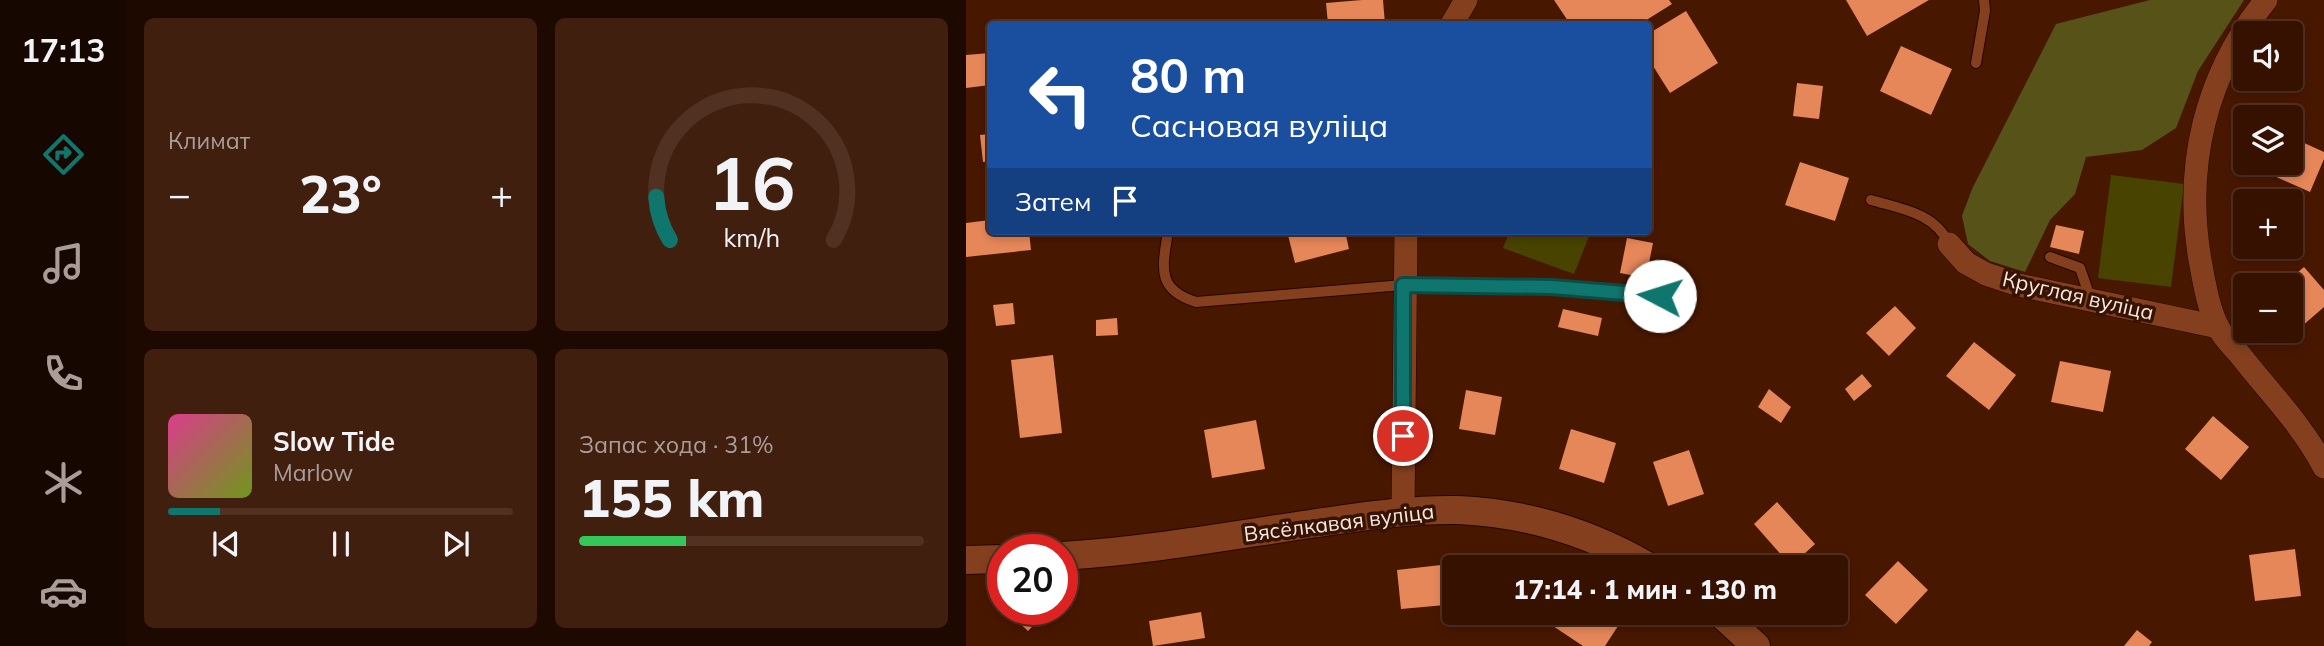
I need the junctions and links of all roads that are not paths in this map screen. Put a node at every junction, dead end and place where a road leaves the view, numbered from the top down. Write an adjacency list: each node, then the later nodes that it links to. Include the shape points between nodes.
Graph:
1 (1466, 0): 4 (street)
2 (1984, 0): 5 (lane)
3 (2266, 0): 14 (street, via 2231,51 2210,96 2198,142 2195,229)
4 (1454, 21)
5 (1976, 63)
6 (1871, 200): 9 (lane, via 1928,219 1944,231)
7 (1168, 235): 11 (lane, via 1164,277 1169,288 1196,302)
8 (1406, 235): 11 (street)
9 (1950, 244): 13 (street, Круглая вуліца, via 1966,263 1986,274)
10 (2050, 257): 13 (lane, via 2080,268)
11 (1403, 285): 12 (lane, via 1552,287); 16 (street)
12 (1660, 296)
13 (2091, 300): 14 (street, Круглая вуліца)
14 (2218, 327): 15 (street)
15 (2324, 467)
16 (1403, 511): 17 (street, Вясёлкавая вуліца); 18 (street, Вясёлкавая вуліца, via 1459,510 1518,517 1580,533)
17 (1078, 554)
18 (1625, 555)
19 (987, 559): 20 (street)
20 (966, 560)
21 (1733, 625): 22 (street)
22 (1756, 646)

